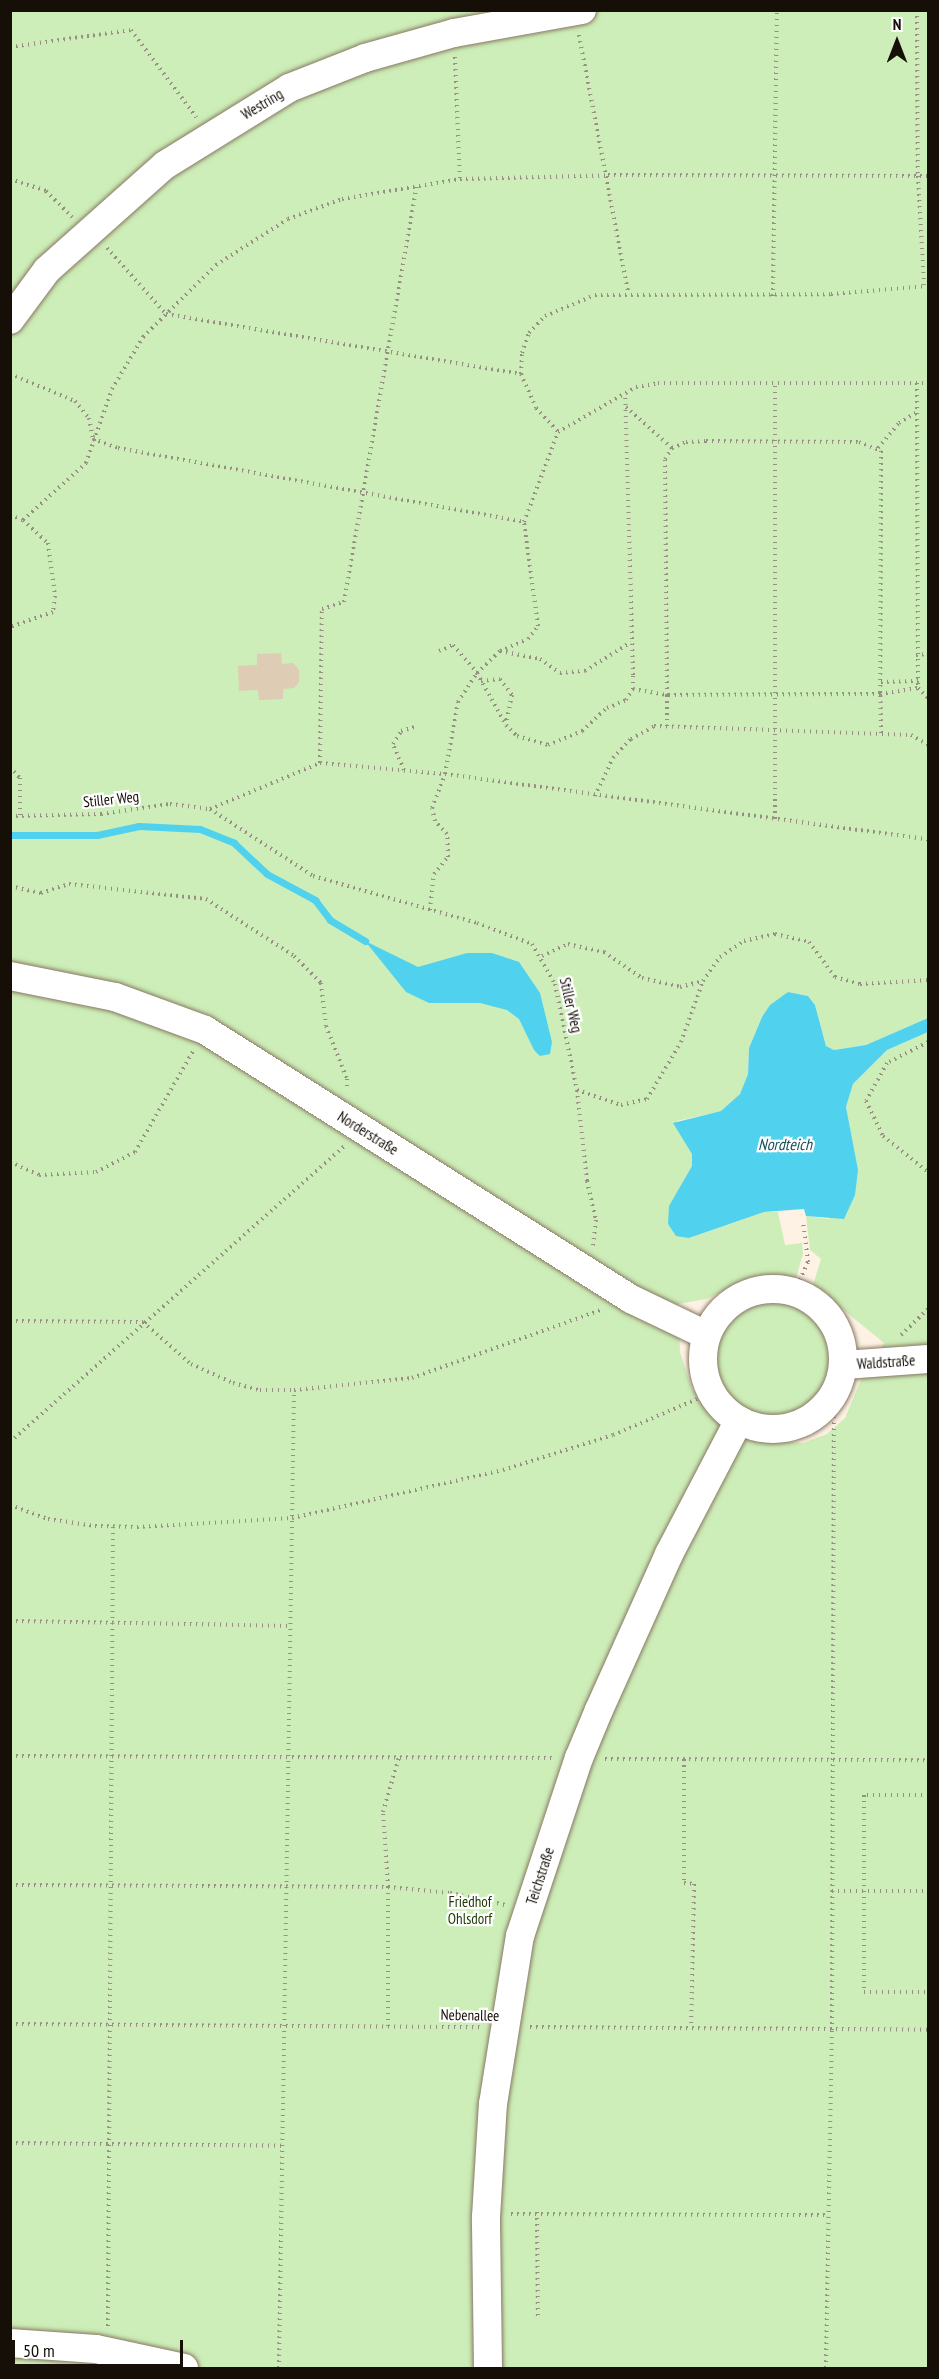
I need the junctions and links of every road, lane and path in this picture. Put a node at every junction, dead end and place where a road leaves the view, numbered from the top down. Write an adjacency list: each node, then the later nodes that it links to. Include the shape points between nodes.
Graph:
1 (582, 10): 4 (street, Westring)
2 (777, 10): 9 (path)
3 (917, 10): 10 (path)
4 (574, 11): 5 (street, Westring); 8 (path)
5 (454, 33): 7 (street, Westring, via 365,58 289,88); 13 (path)
6 (10, 47): 7 (path, via 131,30)
7 (210, 135): 15 (street, Westring, via 165,165)
8 (608, 175): 9 (path); 13 (path); 17 (path)
9 (774, 176): 10 (path); 18 (path)
10 (918, 176): 11 (path); 16 (path)
11 (928, 176)
12 (10, 179): 15 (path, via 45,191)
13 (460, 179): 14 (path)
14 (417, 185): 19 (path, via 342,199 288,219 216,265); 21 (path)
15 (89, 233): 19 (path, via 112,252); 20 (street, Westring, via 47,270)
16 (926, 286): 18 (path)
17 (628, 292): 18 (path); 23 (path, via 595,295 545,316 529,333 522,353)
18 (773, 296)
19 (166, 314): 21 (path); 31 (path, via 143,337 112,389)
20 (10, 320)
21 (388, 353): 23 (path); 35 (path)
22 (10, 374): 31 (path, via 75,401 89,418)
23 (522, 374): 30 (path, via 536,408)
24 (917, 383): 25 (path); 26 (path); 29 (path)
25 (928, 383)
26 (775, 384): 27 (path, via 658,383 636,387); 32 (path)
27 (625, 395): 28 (path); 30 (path)
28 (626, 407): 33 (path); 40 (path)
29 (917, 412): 34 (path, via 899,423); 44 (path)
30 (558, 432): 38 (path)
31 (93, 438): 35 (path, via 118,448); 37 (path, via 79,473)
32 (774, 444): 33 (path, via 706,441 686,442); 34 (path, via 859,442); 53 (path)
33 (672, 448): 52 (path, via 665,459)
34 (878, 448): 48 (path, via 882,458)
35 (363, 492): 38 (path); 61 (path, via 344,602 322,609)
36 (10, 515): 37 (path)
37 (23, 520): 39 (path, via 48,543 55,604 51,613)
38 (524, 522): 42 (path, via 538,627 528,639)
39 (10, 627)
40 (631, 642): 42 (path, via 585,671 560,673 540,658); 50 (path)
41 (439, 651): 45 (path, via 453,645)
42 (500, 651): 45 (path)
43 (928, 654): 44 (path)
44 (916, 655): 47 (path)
45 (477, 673): 46 (path); 64 (path, via 458,702)
46 (480, 681): 55 (path); 55 (path, via 500,680 512,695)
47 (919, 681): 48 (path); 49 (path)
48 (881, 682): 51 (path)
49 (918, 688): 51 (path); 54 (path)
50 (633, 689): 52 (path); 55 (path, via 626,700 607,708 582,731 548,745 517,736)
51 (880, 694): 53 (path); 59 (path)
52 (667, 695): 53 (path); 57 (path)
53 (775, 695): 58 (path)
54 (928, 698)
55 (506, 725)
56 (417, 726): 63 (path, via 401,731 393,744)
57 (667, 727): 58 (path); 65 (path, via 654,726 631,739 613,758)
58 (775, 730): 59 (path); 69 (path)
59 (881, 733): 60 (path, via 911,735)
60 (928, 745)
61 (320, 763): 63 (path); 66 (path)
62 (10, 767): 68 (path, via 20,778)
63 (404, 770): 64 (path)
64 (445, 774): 65 (path); 72 (path, via 432,808 435,821 447,834 448,857 434,874)
65 (595, 796): 69 (path)
66 (210, 810): 68 (path, Stiller Weg, via 170,804 101,814); 72 (path, Stiller Weg, via 313,876)
67 (10, 816): 68 (path, Stiller Weg)
68 (20, 816)
69 (775, 819): 70 (path)
70 (928, 839)
71 (10, 886): 80 (path, via 41,893 69,884 206,899 294,956 321,983 326,1026 347,1079)
72 (430, 910): 73 (path, Stiller Weg, via 532,944)
73 (542, 956): 76 (path, via 568,944 604,952 642,978 680,987); 79 (path, Stiller Weg, via 555,984)
74 (10, 976): 77 (street, Norderstraße, via 115,998)
75 (928, 980): 76 (path, via 860,984 835,977 809,942 775,934 744,941 720,957)
76 (704, 981): 79 (path, via 681,1042 647,1099 621,1105)
77 (205, 1030): 80 (street, Norderstraße); 81 (path, via 135,1152 96,1172 39,1175)
78 (928, 1042): 82 (path, via 887,1063 866,1101 883,1136)
79 (578, 1090): 84 (path, Stiller Weg, via 582,1145 596,1220)
80 (356, 1126): 84 (street, Norderstraße); 88 (path)
81 (10, 1162)
82 (928, 1172)
83 (803, 1221): 85 (path, via 808,1262)
84 (587, 1270): 86 (street, Norderstraße)
85 (795, 1291): 89 (street, via 752,1291 732,1300); 91 (street, Waldstraße, via 826,1312 837,1328)
86 (631, 1299): 89 (street, Norderstraße); 92 (path, via 412,1378)
87 (10, 1321): 88 (path)
88 (143, 1322): 92 (path, via 192,1364 260,1390); 96 (path)
89 (706, 1335): 93 (street, via 703,1365)
90 (928, 1359): 91 (street, Waldstraße)
91 (844, 1365): 94 (street, Waldstraße)
92 (294, 1390): 98 (path)
93 (711, 1393): 95 (street); 98 (path, via 613,1435 503,1470)
94 (834, 1396): 95 (street, via 821,1411 788,1428 771,1430); 109 (path)
95 (739, 1420): 107 (street, Teichstraße, via 669,1554)
96 (10, 1442)
97 (10, 1505): 99 (path, via 48,1519)
98 (292, 1518): 99 (path); 102 (path)
99 (113, 1526): 101 (path)
100 (10, 1621): 101 (path)
101 (111, 1623): 102 (path); 104 (path)
102 (291, 1626): 105 (path)
103 (10, 1756): 104 (path)
104 (110, 1756): 105 (path); 113 (path)
105 (288, 1757): 106 (path); 115 (path)
106 (399, 1757): 107 (path); 114 (path, via 383,1812)
107 (579, 1758): 108 (path); 119 (street, Teichstraße)
108 (684, 1759): 109 (path); 126 (path, via 684,1883 693,1884)
109 (831, 1760): 110 (path); 116 (path)
110 (928, 1760)
111 (928, 1795): 117 (path, via 864,1795)
112 (10, 1885): 113 (path)
113 (109, 1887): 115 (path); 122 (path)
114 (388, 1887): 115 (path); 119 (path, via 450,1893); 124 (path)
115 (286, 1889): 123 (path)
116 (832, 1891): 117 (path); 127 (path)
117 (864, 1891): 118 (path); 120 (path, via 864,1992)
118 (928, 1891)
119 (528, 1910): 125 (street, Teichstraße)
120 (928, 1992)
121 (10, 2024): 122 (path, Nebenallee)
122 (108, 2024): 123 (path, Nebenallee); 130 (path)
123 (284, 2024): 124 (path, Nebenallee); 131 (path)
124 (388, 2026): 125 (path, Nebenallee)
125 (502, 2027): 126 (path, Nebenallee); 134 (street, Teichstraße)
126 (691, 2028): 127 (path, Nebenallee)
127 (832, 2030): 128 (path, Nebenallee); 133 (path)
128 (928, 2030)
129 (10, 2143): 130 (path)
130 (109, 2145): 131 (path); 137 (path)
131 (282, 2146): 139 (path)
132 (537, 2212): 133 (path); 134 (path); 135 (path)
133 (828, 2215): 141 (path)
134 (486, 2217): 140 (street, Teichstraße)
135 (538, 2319)
136 (10, 2343): 137 (street)
137 (108, 2352): 138 (street)
138 (184, 2368)
139 (279, 2368)
140 (488, 2368)
141 (826, 2368)

